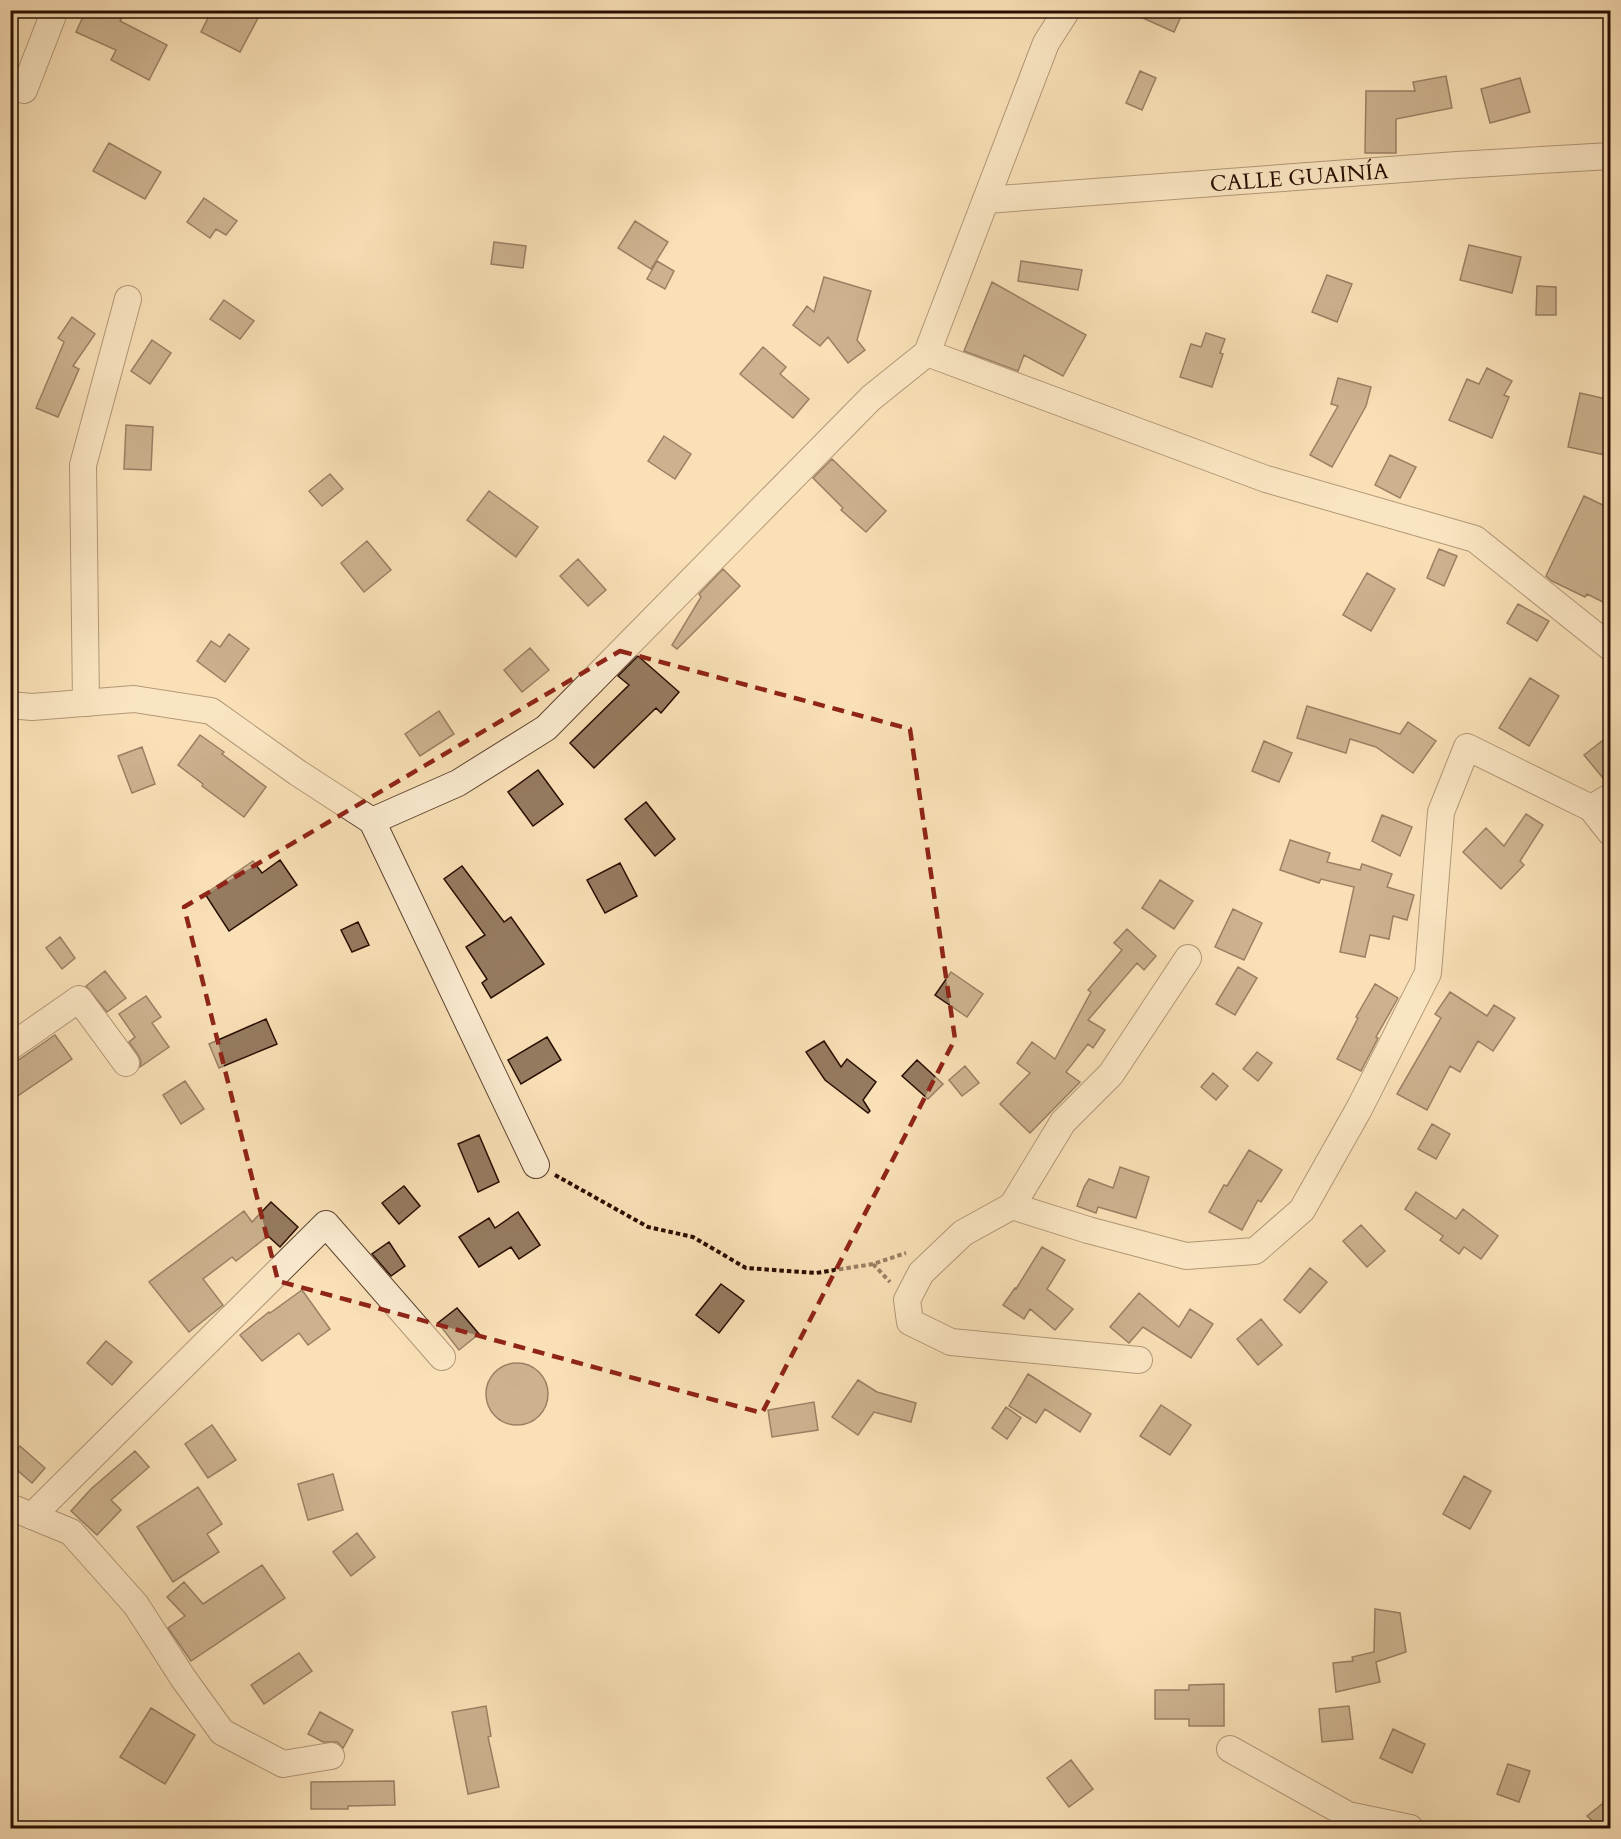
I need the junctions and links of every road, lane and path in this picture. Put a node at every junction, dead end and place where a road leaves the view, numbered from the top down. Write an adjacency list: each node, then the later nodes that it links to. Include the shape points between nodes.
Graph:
1 (55, 10): 3 (street, via 24,90)
2 (1067, 10): 5 (street, via 1046,43)
3 (10, 84)
4 (1611, 156): 5 (street, CALLE GUAINÍA)
5 (986, 200): 7 (street)
6 (128, 299): 9 (street, via 83,465)
7 (927, 353): 8 (street, via 1266,479 1475,539); 12 (street, via 870,398 546,728 458,783)
8 (1611, 647)
9 (86, 703): 10 (street); 12 (street, via 134,699 211,711)
10 (10, 705)
11 (1601, 803): 13 (street); 18 (street, via 1467,747 1442,812 1428,973 1302,1210 1255,1251 1186,1256)
12 (372, 821): 17 (street)
13 (1611, 832)
14 (1188, 958): 18 (street, via 1111,1074 1063,1122)
15 (10, 1047): 16 (street, via 79,999)
16 (126, 1063)
17 (536, 1165): 19 (path, via 648,1227 693,1237 746,1268 816,1273 873,1264)
18 (1012, 1206): 21 (street, via 963,1233 921,1273 907,1300 910,1322 951,1342)
19 (907, 1252)
20 (442, 1357): 22 (street, via 326,1224)
21 (1139, 1360)
22 (21, 1512): 24 (street, via 71,1532 136,1605 222,1732 283,1764)
23 (1230, 1749): 25 (street, via 1348,1815)
24 (332, 1756)
25 (1410, 1828)

